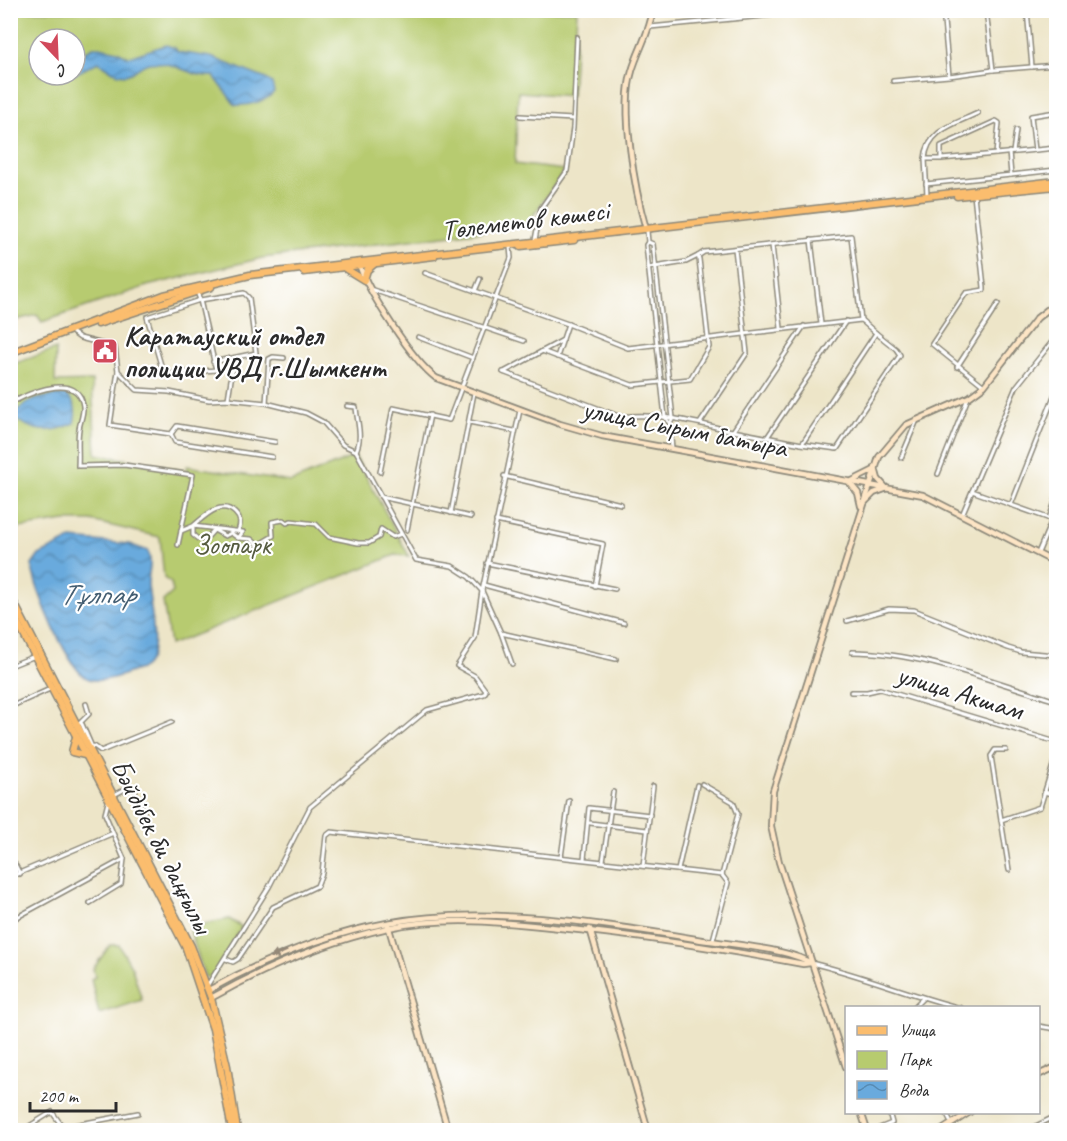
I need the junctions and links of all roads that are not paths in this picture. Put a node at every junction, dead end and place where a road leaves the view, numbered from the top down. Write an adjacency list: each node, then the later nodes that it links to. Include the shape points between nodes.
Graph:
1 (653, 10): 7 (main road)
2 (826, 10): 6 (street)
3 (943, 10): 12 (street)
4 (986, 10): 11 (street)
5 (1027, 10): 10 (street)
6 (797, 12): 7 (street)
7 (650, 27): 33 (main road, via 632,71 628,95 637,195)
8 (577, 37): 17 (street)
9 (1056, 65): 10 (street)
10 (1032, 67): 11 (street)
11 (993, 70): 12 (street)
12 (949, 76): 13 (street)
13 (893, 81)
14 (1056, 112): 20 (street, via 1031,116)
15 (978, 113): 23 (street, via 938,132 926,148)
16 (520, 116): 17 (street)
17 (573, 119): 35 (street, via 567,171 541,208)
18 (1016, 130): 21 (street)
19 (1056, 148): 20 (street)
20 (1035, 150): 21 (street)
21 (1011, 152): 22 (street); 26 (street)
22 (996, 154): 24 (street); 24 (street, via 1000,126 996,121 941,146)
23 (925, 159): 24 (street); 28 (street)
24 (941, 159)
25 (1056, 170): 26 (street)
26 (1011, 175): 28 (street)
27 (1056, 181): 32 (main road, Төлеметов көшесі)
28 (926, 184): 30 (street)
29 (1056, 186): 31 (main road, Төлеметов көшесі)
30 (927, 195): 32 (main road, Төлеметов көшесі); 33 (main road, Төлеметов көшесі)
31 (974, 195): 32 (main road, Төлеметов көшесі); 83 (street, via 984,290 966,293 932,343)
32 (936, 196): 33 (main road, Төлеметов көшесі)
33 (646, 229): 34 (main road, Төлеметов көшесі); 37 (street)
34 (590, 236): 35 (main road, Төлеметов көшесі); 39 (main road, Төлеметов көшесі)
35 (535, 240): 42 (main road, Төлеметов көшесі)
36 (811, 240): 38 (street); 59 (street, via 851,236); 62 (street)
37 (648, 242): 44 (street, via 653,244); 46 (street)
38 (772, 245): 40 (street); 65 (street)
39 (510, 247): 43 (main road, Төлеметов көшесі); 53 (street, via 511,258)
40 (735, 249): 41 (street); 67 (street)
41 (698, 256): 44 (street); 70 (street)
42 (358, 264): 43 (main road, Төлеметов көшесі); 45 (main road, Төлеметов көшесі); 49 (main road, улица Сырым батыра); 77 (main road, Төлеметов көшесі, via 250,275 189,288)
43 (374, 264): 49 (main road)
44 (656, 267): 46 (street); 73 (street)
45 (342, 268): 49 (main road); 51 (main road, Төлеметов көшесі, via 251,279)
46 (648, 268): 74 (street)
47 (425, 273): 52 (street)
48 (480, 279): 52 (street)
49 (364, 280): 50 (main road, улица Сырым батыра)
50 (369, 289): 64 (street); 88 (main road, улица Сырым батыра, via 426,369 436,378)
51 (197, 291): 54 (street); 57 (main road, Төлеметов көшесі)
52 (475, 291): 53 (street)
53 (496, 298): 61 (street); 64 (street)
54 (200, 300): 58 (street); 81 (street); 81 (street, via 244,293 249,298 256,353)
55 (1056, 303): 87 (main road, via 1037,318)
56 (998, 304): 83 (street)
57 (144, 308): 58 (street); 66 (main road, Төлеметов көшесі)
58 (147, 318): 81 (street, via 163,372 215,372)
59 (861, 320): 60 (street); 68 (street)
60 (846, 321): 62 (street); 107 (street)
61 (568, 324): 71 (street); 74 (street, via 628,348)
62 (821, 324): 63 (street)
63 (804, 326): 65 (street); 104 (street)
64 (485, 328): 72 (street); 80 (street)
65 (781, 328): 67 (street)
66 (73, 333): 77 (main road, Төлеметов көшесі); 84 (street, via 115,347)
67 (745, 333): 70 (street); 102 (street, via 746,354)
68 (876, 333): 109 (street); 109 (street, via 900,355 837,449)
69 (418, 337): 80 (street)
70 (709, 337): 73 (street); 85 (street, via 709,348 690,380)
71 (563, 340): 76 (street); 78 (street)
72 (524, 341)
73 (664, 342): 74 (street); 85 (street)
74 (656, 343): 86 (street)
75 (1051, 343): 121 (street, via 1016,387)
76 (542, 351): 78 (street); 98 (street, via 503,372 621,417)
77 (10, 354)
78 (557, 357): 86 (street, via 633,385)
79 (284, 358): 94 (street, via 269,359)
80 (473, 358): 88 (street)
81 (213, 362)
82 (233, 367): 93 (street)
83 (957, 367): 87 (street)
84 (118, 370): 93 (street, via 137,390); 106 (street, via 110,425)
85 (669, 382): 86 (street); 99 (street)
86 (661, 383): 98 (street)
87 (984, 386): 92 (main road)
88 (461, 387): 89 (main road, улица Сырым батыра); 97 (street, via 448,420)
89 (474, 391): 96 (main road, улица Сырым батыра); 101 (street)
90 (10, 392): 136 (street, via 17,400 44,388 69,387 79,395 84,407 78,466 124,465 193,475)
91 (1056, 392): 126 (street)
92 (969, 397): 100 (main road); 116 (street)
93 (228, 399): 94 (street)
94 (267, 403): 111 (street, via 306,412 324,422 344,445)
95 (347, 406): 111 (street, via 356,407 360,436)
96 (520, 409): 105 (street); 110 (main road, улица Сырым батыра, via 602,436)
97 (430, 415): 115 (street, via 393,408); 124 (street)
98 (665, 417): 99 (street); 103 (street)
99 (673, 418): 102 (street); 103 (street)
100 (918, 419): 113 (street); 114 (main road, via 906,425 879,457)
101 (469, 422): 105 (street); 128 (street)
102 (700, 423): 104 (street)
103 (670, 424): 110 (street)
104 (733, 430): 107 (street)
105 (514, 431): 117 (street)
106 (171, 434): 108 (street, via 177,426); 112 (street, via 176,442)
107 (767, 437): 109 (street)
108 (275, 442)
109 (801, 444)
110 (672, 449): 118 (main road, улица Сырым батыра)
111 (356, 451): 122 (street)
112 (272, 457)
113 (901, 458)
114 (874, 469): 118 (main road); 119 (main road); 120 (main road)
115 (380, 472)
116 (939, 474)
117 (504, 476): 125 (street); 132 (street)
118 (849, 481): 119 (main road, улица Сырым батыра); 127 (main road, via 858,493)
119 (869, 485): 120 (main road, улица Сырым батыра); 127 (main road)
120 (888, 489): 127 (main road, via 874,493); 129 (main road, улица Сырым батыра, via 923,495)
121 (972, 491): 126 (street); 129 (street)
122 (381, 497): 124 (street); 138 (street)
123 (1056, 499): 131 (street)
124 (412, 504): 128 (street); 135 (street)
125 (621, 504)
126 (1011, 505): 131 (street)
127 (861, 508): 205 (main road, via 771,802 772,837)
128 (451, 513): 130 (street)
129 (962, 515): 141 (main road, улица Сырым батыра)
130 (471, 517)
131 (1050, 519): 133 (street); 141 (street)
132 (496, 520): 142 (street); 145 (street, via 603,544)
133 (1056, 521)
134 (193, 526): 136 (street); 137 (street); 137 (street, via 221,506 239,517); 139 (street, via 193,535 198,540 205,540 214,530 225,536 231,532)
135 (408, 530)
136 (181, 531): 140 (street)
137 (238, 531): 139 (street, via 243,532)
138 (401, 534): 139 (street, via 393,537 381,529 379,537 369,543 358,543 329,537 316,524 283,520 273,522 273,536 258,545 251,539); 147 (street, via 416,560 452,566)
139 (238, 538)
140 (178, 545)
141 (1038, 553): 143 (main road, улица Сырым батыра)
142 (487, 563): 144 (street); 145 (street)
143 (1056, 563)
144 (484, 585): 147 (street); 152 (street)
145 (595, 586): 146 (street)
146 (615, 589)
147 (482, 591): 153 (street); 204 (street, via 475,638 457,666 479,680 484,694 427,710 310,807)
148 (10, 595): 160 (main road, Бәйдібек би даңғылы)
149 (10, 608): 150 (main road, Бәйдібек би даңғылы)
150 (13, 619): 156 (main road, Бәйдібек би даңғылы)
151 (846, 621): 155 (street, via 889,609 914,610 1014,650)
152 (624, 623)
153 (501, 633): 157 (street); 158 (street)
154 (852, 652): 162 (street, via 882,652)
155 (1056, 655)
156 (35, 656): 159 (street); 160 (main road, Бәйдібек би даңғылы)
157 (616, 659)
158 (512, 663)
159 (10, 666)
160 (54, 687): 164 (street); 166 (main road, Бәйдібек би даңғылы)
161 (851, 692): 168 (street, улица Акшам, via 880,689)
162 (1056, 701)
163 (86, 704): 166 (street, via 89,714)
164 (10, 707)
165 (172, 722): 170 (street, via 101,751)
166 (77, 726): 167 (main road, Бәйдібек би даңғылы); 170 (main road, Бәйдібек би даңғылы)
167 (76, 737): 170 (main road, Бәйдібек би даңғылы); 170 (main road, via 72,752)
168 (1056, 742)
169 (1006, 750): 183 (street, via 995,750 991,756)
170 (88, 751): 178 (main road, Бәйдібек би даңғылы)
171 (1056, 756): 176 (street)
172 (702, 784): 197 (street, via 733,802 738,814)
173 (697, 785): 194 (street)
174 (653, 786): 181 (street)
175 (613, 792): 180 (street)
176 (1045, 792): 177 (street); 183 (street, via 1040,807)
177 (1056, 796)
178 (110, 799): 182 (street, via 127,788 134,789); 187 (street, via 105,814); 206 (main road, Бәйдібек би даңғылы, via 190,946); 222 (main road, Бәйдібек би даңғылы, via 186,948 215,1037)
179 (569, 801): 189 (street)
180 (610, 811): 181 (street); 184 (street, via 589,808); 185 (street)
181 (650, 815): 186 (street)
182 (146, 818)
183 (1000, 820): 195 (street)
184 (589, 823): 185 (street); 191 (street)
185 (608, 826): 186 (street); 192 (street)
186 (647, 830): 193 (street)
187 (111, 834): 190 (street); 196 (street)
188 (10, 855): 196 (street)
189 (561, 856): 191 (street); 204 (street, via 331,832 326,836 317,886 273,907 238,959)
190 (124, 859): 199 (street, via 121,884); 200 (street)
191 (584, 859): 192 (street)
192 (603, 861): 193 (street)
193 (643, 866): 194 (street)
194 (678, 870): 197 (street)
195 (1009, 870)
196 (20, 874): 198 (street)
197 (722, 875): 203 (street, via 728,883)
198 (10, 877)
199 (90, 903)
200 (10, 921)
201 (388, 925): 202 (main road, via 502,922); 206 (main road, one-way to 206, via 291,950); 207 (main road, via 319,946); 228 (main road)
202 (589, 928): 203 (main road); 205 (main road); 229 (main road)
203 (712, 942): 205 (main road)
204 (226, 959): 206 (street)
205 (812, 963): 208 (street); 213 (main road)
206 (208, 988): 207 (main road, Бәйдібек би даңғылы)
207 (211, 998): 222 (main road, Бәйдібек би даңғылы, via 227,1066)
208 (923, 998): 209 (street); 210 (street)
209 (915, 1006)
210 (948, 1006)
211 (1040, 1026): 212 (street)
212 (1056, 1029)
213 (845, 1064)
214 (1056, 1067): 215 (main road)
215 (1040, 1074)
216 (138, 1113): 224 (street)
217 (861, 1114): 230 (main road)
218 (889, 1114): 231 (street, via 892,1123)
219 (947, 1114): 223 (street)
220 (968, 1114): 223 (main road)
221 (1056, 1116): 233 (street)
222 (232, 1121): 226 (main road, Бәйдібек би даңғылы); 227 (main road, Бәйдібек би даңғылы)
223 (952, 1124): 232 (main road)
224 (64, 1129): 225 (street, via 52,1112)
225 (23, 1131)
226 (232, 1131)
227 (237, 1131)
228 (448, 1131)
229 (648, 1131)
230 (867, 1131)
231 (875, 1131)
232 (942, 1131)
233 (1028, 1131)

